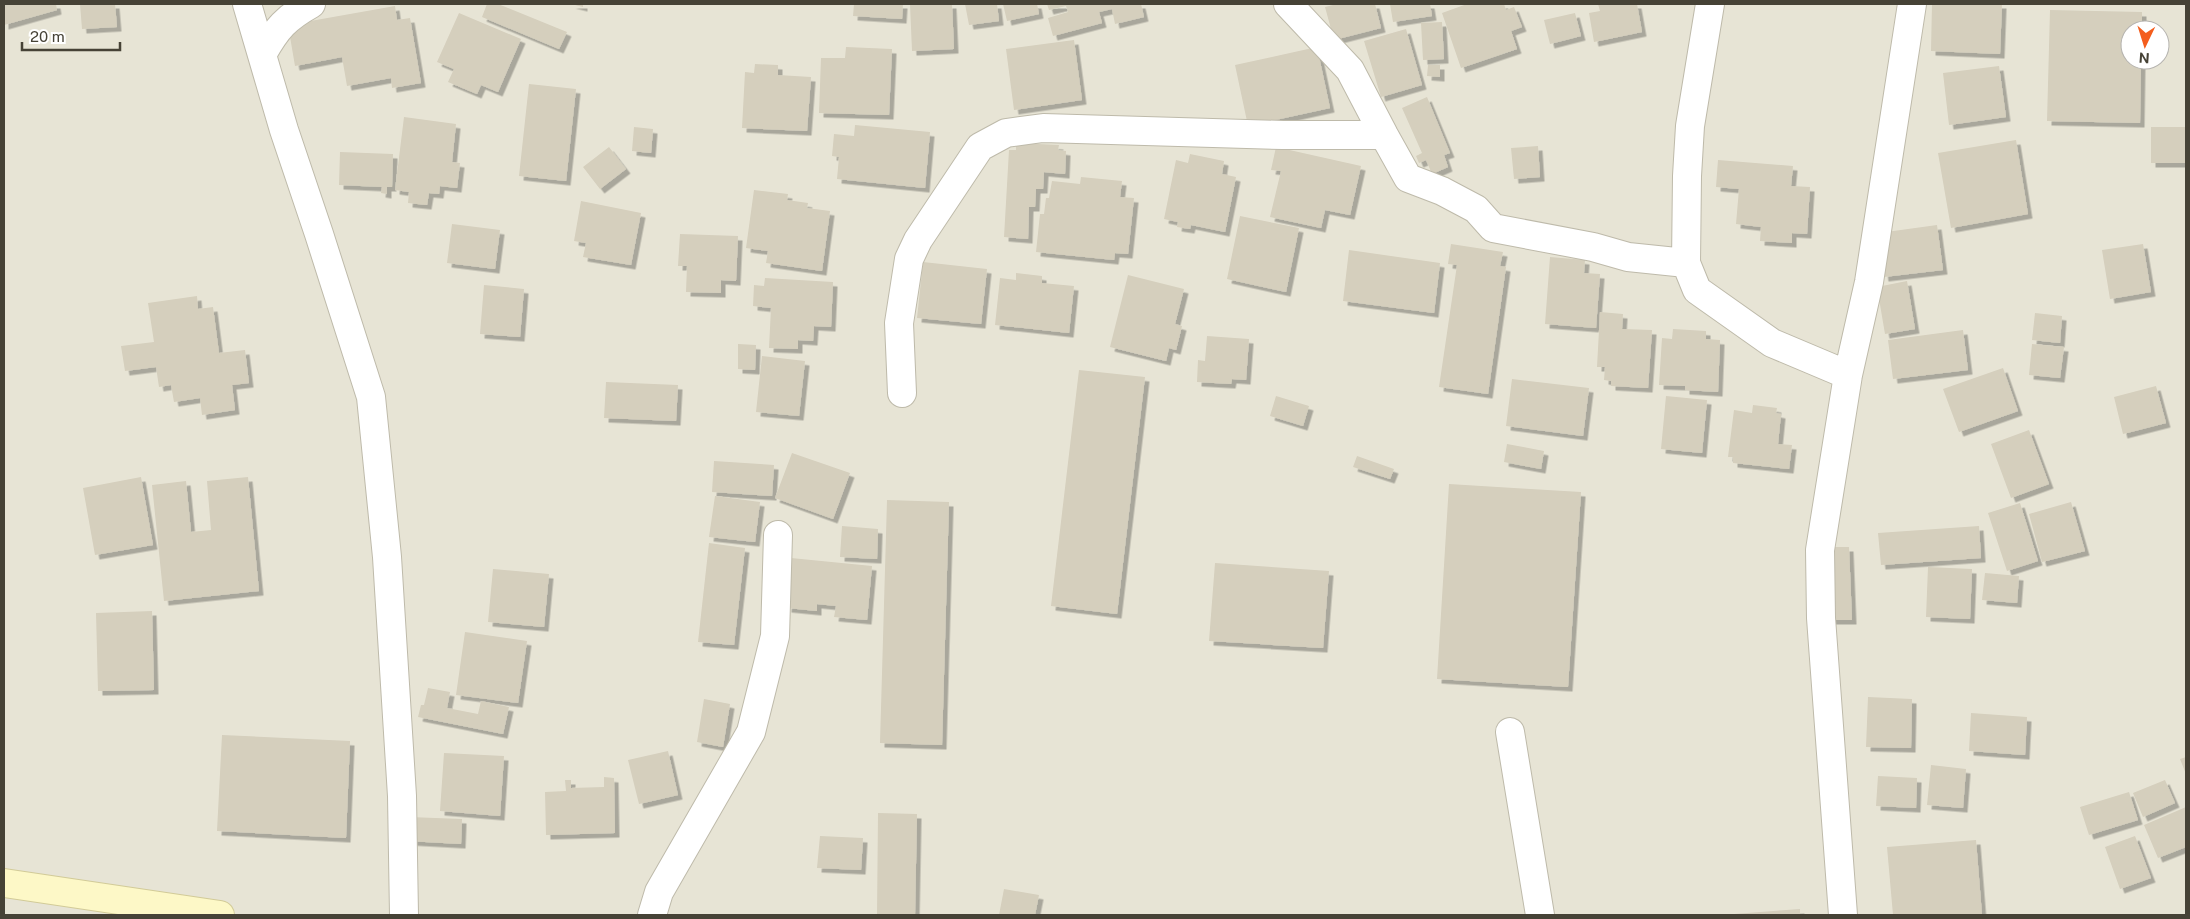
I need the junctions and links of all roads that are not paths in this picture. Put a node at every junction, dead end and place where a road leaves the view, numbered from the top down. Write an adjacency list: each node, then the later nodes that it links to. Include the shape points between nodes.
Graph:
1 (247, 4): 6 (street)
2 (311, 4): 6 (street, via 287,19)
3 (1288, 4): 7 (street, via 1350,70)
4 (1710, 4): 8 (street, via 1690,126)
5 (1912, 4): 9 (street, via 1869,282)
6 (262, 53): 15 (street, via 371,397 387,557 400,766)
7 (1384, 136): 8 (street, via 1408,178 1476,209 1493,228 1628,257); 10 (street, via 1043,128 1006,133 980,147 918,240 909,259 899,324)
8 (1686, 264): 9 (street, via 1697,290 1772,344)
9 (1848, 375): 18 (street, via 1820,550 1821,618)
10 (902, 393)
11 (778, 535): 16 (street, via 775,636 751,732 658,892)
12 (1510, 732): 17 (street)
13 (4, 884): 14 (street)
14 (220, 915)
15 (404, 915)
16 (652, 915)
17 (1540, 915)
18 (1843, 915)

